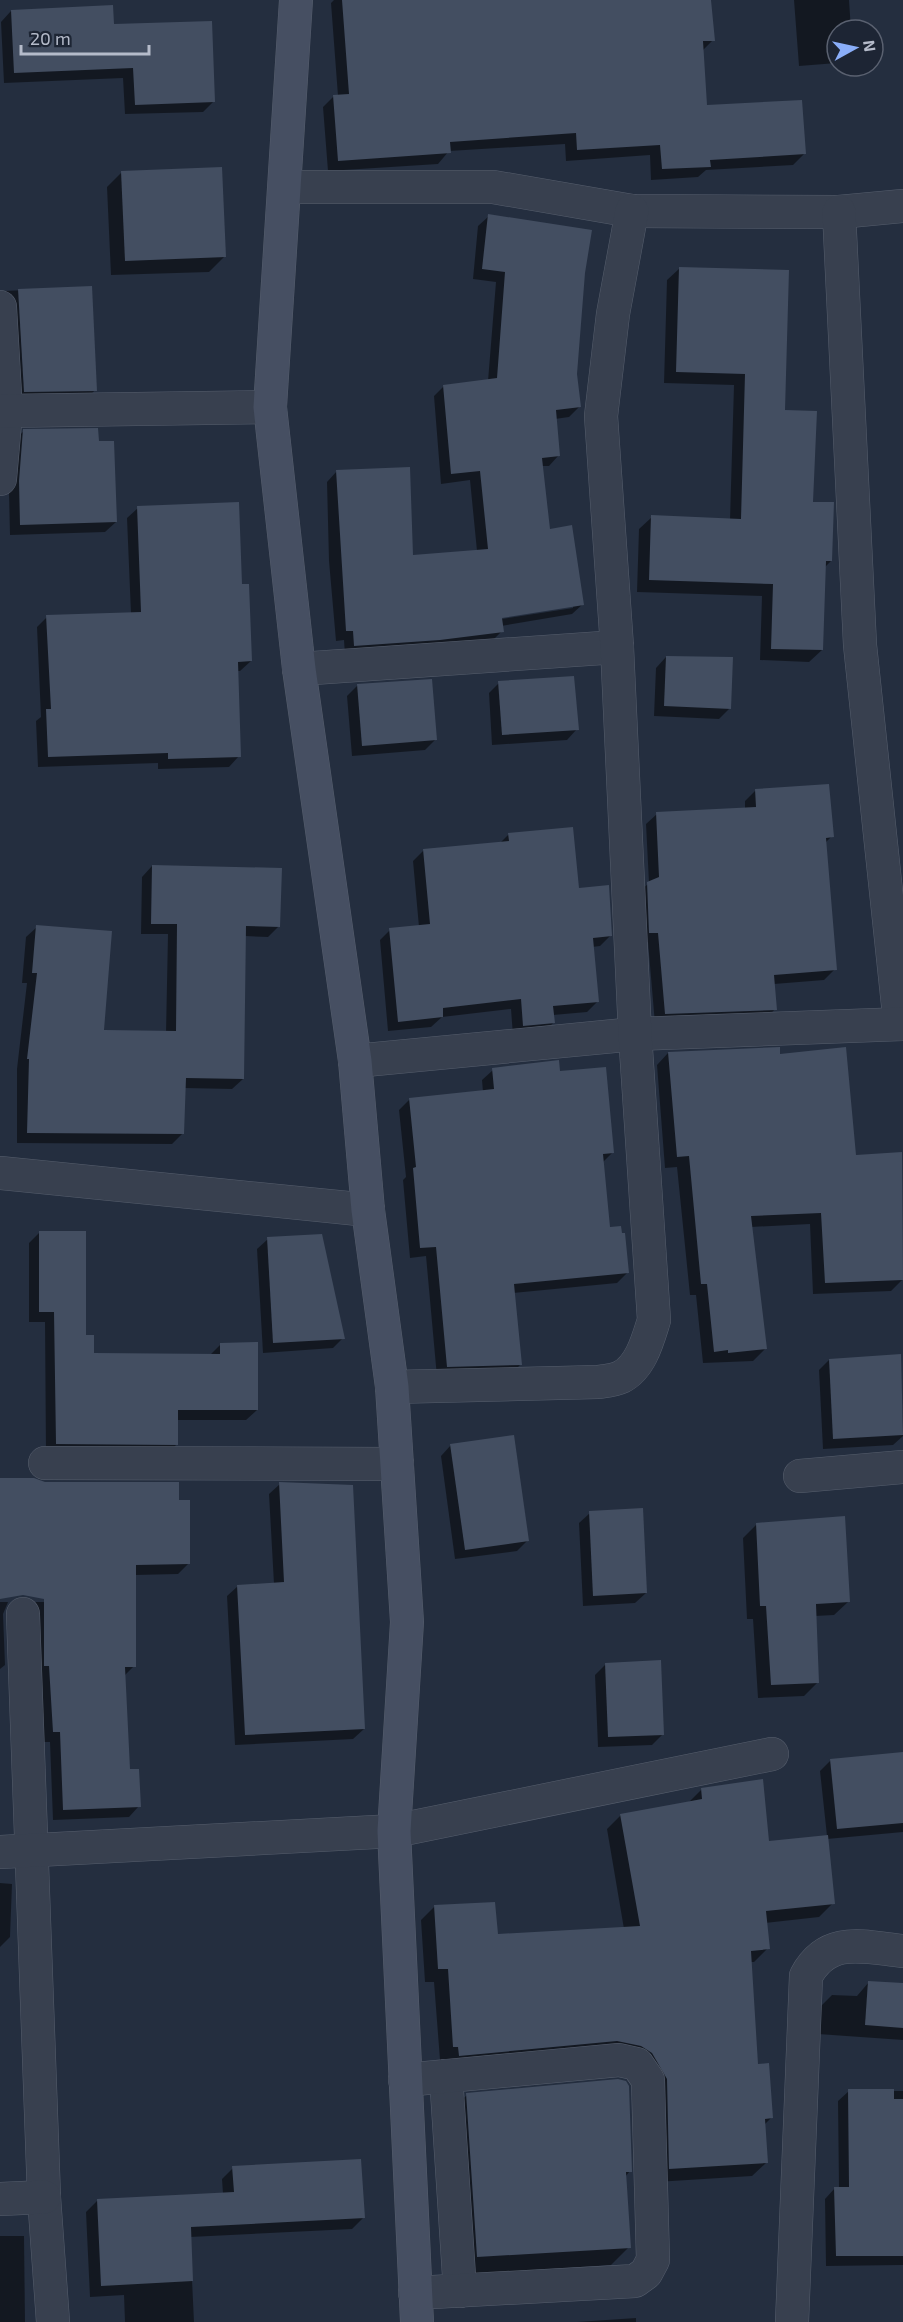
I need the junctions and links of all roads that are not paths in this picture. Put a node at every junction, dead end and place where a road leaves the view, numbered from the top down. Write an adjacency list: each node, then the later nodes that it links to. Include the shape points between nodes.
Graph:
1 (296, 0): 2 (street)
2 (285, 187): 4 (street, via 493,187); 7 (street)
3 (903, 206): 5 (street)
4 (632, 212): 5 (street); 10 (street, via 613,315 601,416)
5 (839, 212): 12 (street, via 860,645)
6 (0, 307): 8 (street)
7 (270, 407): 8 (street); 11 (street)
8 (3, 411): 9 (street)
9 (0, 479)
10 (617, 647): 11 (street); 13 (street)
11 (299, 669): 14 (street)
12 (902, 1024): 13 (street)
13 (635, 1034): 14 (street); 17 (street, via 654,1320 636,1363 622,1377 598,1382)
14 (355, 1061): 16 (street)
15 (0, 1173): 16 (street)
16 (368, 1210): 17 (street)
17 (392, 1387): 19 (street)
18 (45, 1463): 19 (street)
19 (397, 1464): 24 (street, via 407,1622)
20 (903, 1467): 21 (street)
21 (800, 1476)
22 (23, 1614): 25 (street)
23 (772, 1754): 24 (street)
24 (394, 1831): 25 (street); 28 (street)
25 (15, 1852): 29 (street)
26 (903, 1951): 34 (street, via 848,1946 829,1951 814,1962 806,1976)
27 (446, 2076): 28 (street); 31 (street); 31 (street, via 619,2060 637,2064 648,2080 653,2260 646,2273 634,2281)
28 (405, 2080): 32 (street)
29 (44, 2197): 30 (street); 33 (street)
30 (0, 2199)
31 (460, 2290): 32 (street)
32 (416, 2307)
33 (53, 2322)
34 (792, 2322)

